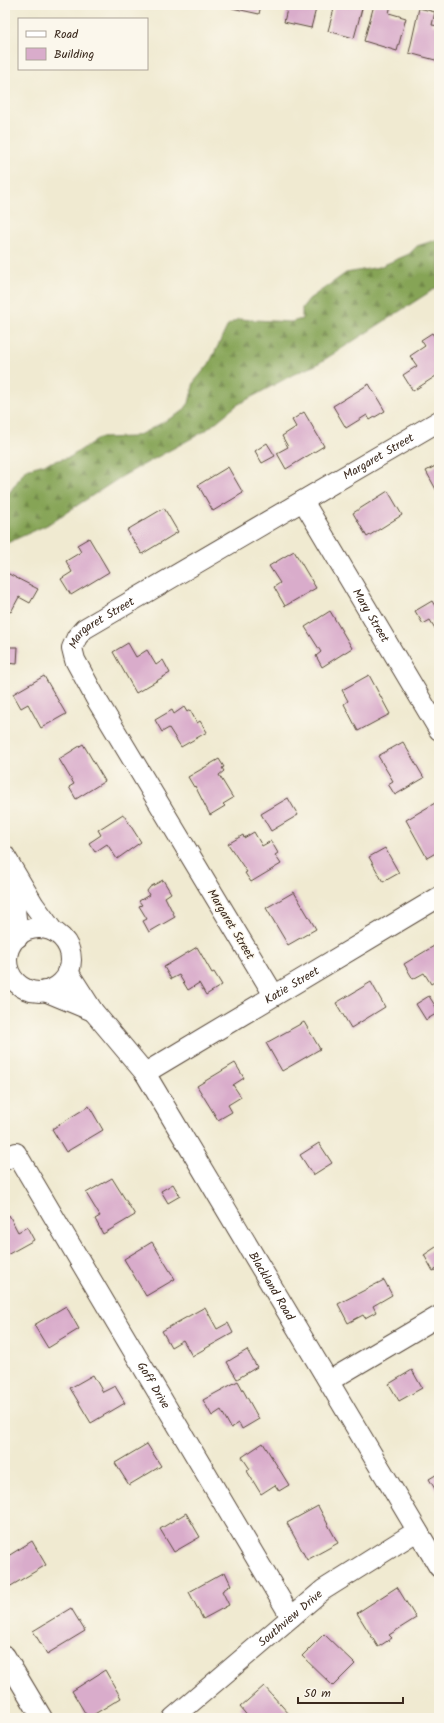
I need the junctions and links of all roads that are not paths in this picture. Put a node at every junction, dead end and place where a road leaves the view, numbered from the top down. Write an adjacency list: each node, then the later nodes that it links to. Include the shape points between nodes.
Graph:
1 (439, 421): 2 (street, Margaret Street)
2 (303, 501): 3 (street, Mary Street); 13 (street, Margaret Street, via 84,629 72,648 75,660 95,697)
3 (439, 730)
4 (5, 856): 7 (street)
5 (5, 886): 8 (street, via 14,900)
6 (439, 896): 13 (street, Katie Street)
7 (53, 931): 8 (street, via 43,928 32,929); 10 (street, via 68,946 71,956)
8 (18, 937): 9 (street, via 9,948)
9 (6, 957): 11 (street, via 8,970 13,979)
10 (68, 972): 12 (street, via 60,985); 15 (street, Blackland Road)
11 (24, 988): 12 (street, via 30,991); 14 (street)
12 (45, 991): 15 (street, Blackland Road)
13 (274, 995): 16 (street, Katie Street)
14 (5, 996)
15 (93, 1011): 16 (street, Blackland Road)
16 (145, 1073): 19 (street, Blackland Road)
17 (11, 1156): 22 (street, Goff Drive)
18 (439, 1316): 19 (street)
19 (329, 1381): 20 (street, Blackland Road)
20 (417, 1531): 21 (street, Blackland Road); 22 (street, Southview Drive, via 323,1590)
21 (439, 1568)
22 (291, 1617): 25 (street, Southview Drive)
23 (5, 1656): 24 (street)
24 (42, 1718)
25 (173, 1718)

